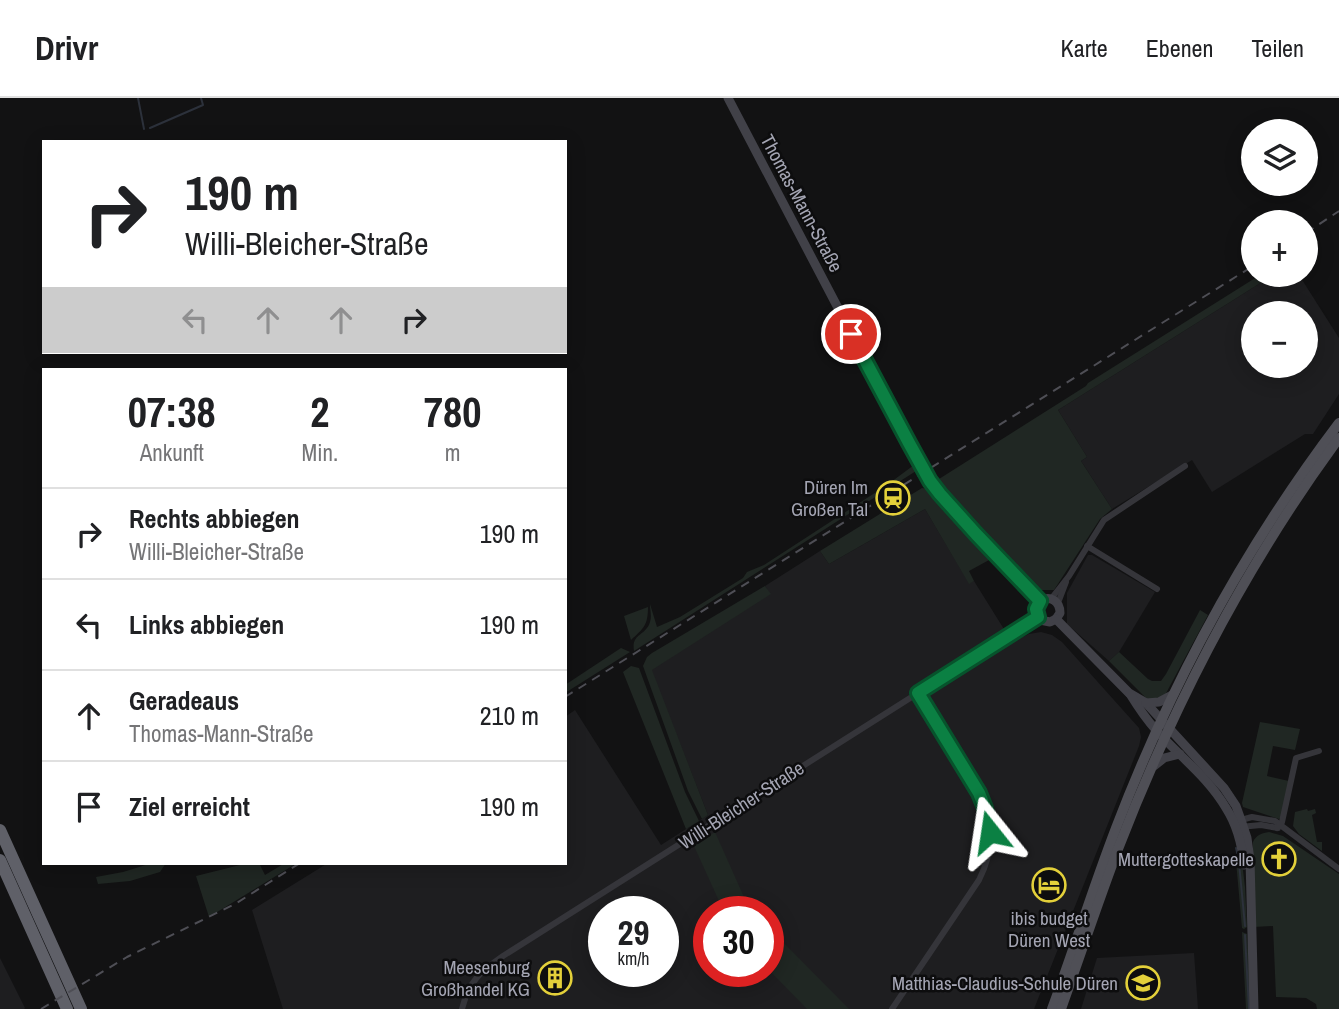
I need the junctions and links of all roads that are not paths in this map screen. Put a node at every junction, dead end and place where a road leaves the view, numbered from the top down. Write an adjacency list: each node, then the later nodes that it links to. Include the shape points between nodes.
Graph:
1 (728, 98): 7 (main road, Thomas-Mann-Straße, via 925,472)
2 (1339, 423): 13 (main road, via 1225,597)
3 (1339, 438): 15 (main road, via 1282,521)
4 (1185, 466): 5 (street, via 1108,516)
5 (1087, 546): 6 (street); 8 (street)
6 (1157, 589)
7 (1040, 601): 8 (main road); 9 (main road)
8 (1054, 601): 10 (main road, via 1060,613)
9 (1038, 617): 10 (main road, via 1046,622); 11 (street, Willi-Bleicher-Straße)
10 (1056, 620): 12 (main road)
11 (918, 693): 26 (street, Willi-Bleicher-Straße, via 503,956 480,974); 27 (street, via 979,793 989,820 990,848 979,880)
12 (1129, 693): 14 (main road); 15 (main road, via 1138,708)
13 (1175, 693): 14 (main road); 15 (main road)
14 (1146, 703): 15 (main road)
15 (1163, 730): 17 (main road); 18 (main road); 19 (main road, via 1224,788 1236,806); 28 (main road, via 1115,829)
16 (1318, 751): 20 (street, via 1296,758)
17 (1180, 754): 18 (main road, via 1164,758); 19 (main road)
18 (1153, 768): 29 (main road, via 1111,867)
19 (1240, 825): 20 (street, via 1255,817); 30 (main road, via 1250,905)
20 (1280, 827): 23 (street)
21 (0, 830): 25 (highway)
22 (0, 860): 24 (highway)
23 (1339, 869)
24 (67, 1009)
25 (81, 1009)
26 (462, 1009)
27 (892, 1009)
28 (1052, 1009)
29 (1061, 1009)
30 (1254, 1009)

